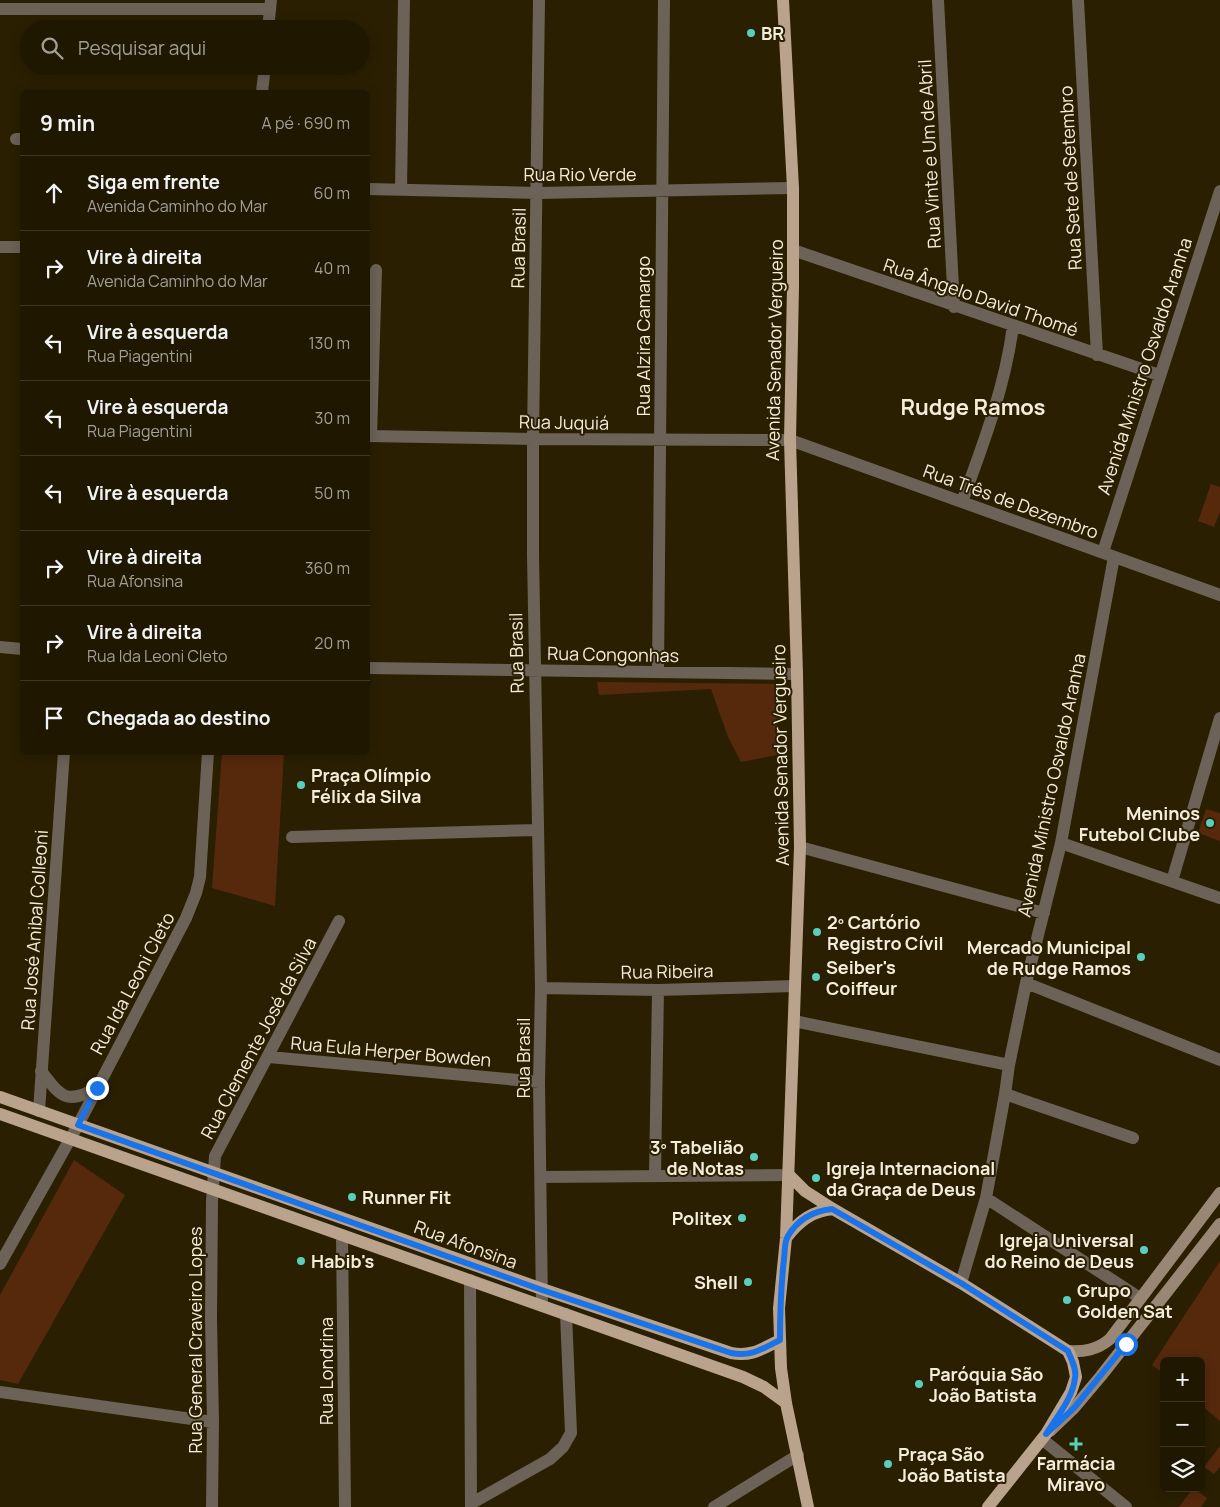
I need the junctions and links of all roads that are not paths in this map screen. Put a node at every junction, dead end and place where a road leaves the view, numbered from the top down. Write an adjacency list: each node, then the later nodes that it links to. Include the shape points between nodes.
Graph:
1 (404, 0): 14 (street)
2 (539, 0): 17 (street, Rua Brasil)
3 (664, 0): 15 (street, Rua Alzira Camargo)
4 (783, 0): 12 (main road, Avenida Senador Vergueiro)
5 (938, 0): 22 (street, Rua Vinte e Um de Abril)
6 (1078, 0): 24 (street, Rua Sete de Setembro)
7 (271, 5): 8 (street); 9 (street)
8 (0, 9)
9 (269, 20)
10 (263, 75): 11 (street)
11 (262, 90)
12 (792, 188): 15 (street, Rua Rio Verde); 20 (main road, Avenida Senador Vergueiro)
13 (370, 189): 14 (street, Rua Rio Verde)
14 (401, 190): 17 (street, Rua Rio Verde)
15 (662, 191): 17 (street, Rua Rio Verde); 29 (street, Rua Alzira Camargo)
16 (1220, 191): 25 (street, Avenida Ministro Osvaldo Aranha)
17 (537, 193): 28 (street, Rua Brasil)
18 (0, 247): 19 (street)
19 (20, 247)
20 (793, 250): 22 (street, Rua Ângelo David Thomé); 30 (main road, Avenida Senador Vergueiro)
21 (376, 270): 26 (street)
22 (954, 307): 23 (street, Rua Ângelo David Thomé)
23 (1013, 326): 24 (street, Rua Ângelo David Thomé); 31 (street, via 1007,363 990,425)
24 (1097, 355): 25 (street, Rua Ângelo David Thomé)
25 (1159, 375): 32 (street, Avenida Ministro Osvaldo Aranha)
26 (370, 412)
27 (370, 436): 28 (street, Rua Juquiá)
28 (533, 439): 29 (street, Rua Juquiá); 37 (street, Rua Brasil)
29 (660, 440): 30 (street, Rua Juquiá); 38 (street, Rua Alzira Camargo)
30 (790, 440): 31 (street, Rua Três de Dezembro); 39 (main road, Avenida Senador Vergueiro)
31 (962, 502): 32 (street, Rua Três de Dezembro)
32 (1108, 554): 33 (street, Rua Três de Dezembro); 45 (street, Avenida Ministro Osvaldo Aranha)
33 (1220, 595)
34 (0, 647): 35 (street)
35 (20, 648)
36 (370, 668): 37 (street, Rua Congonhas)
37 (534, 670): 38 (street, Rua Congonhas); 43 (street, Rua Brasil)
38 (658, 672): 39 (street, Rua Congonhas)
39 (797, 674): 46 (main road, Avenida Senador Vergueiro)
40 (1220, 718): 47 (street)
41 (64, 755): 59 (street, Rua José Anibal Colleoni)
42 (208, 755): 61 (street, Rua Ida Leoni Cleto, via 200,877 196,893)
43 (537, 830): 44 (street); 53 (street, Rua Brasil)
44 (292, 837)
45 (1060, 843): 47 (street); 49 (street, Avenida Ministro Osvaldo Aranha)
46 (800, 847): 49 (street); 52 (main road, Avenida Senador Vergueiro)
47 (1172, 881): 48 (street)
48 (1220, 898)
49 (1044, 912): 51 (street, Avenida Ministro Osvaldo Aranha)
50 (339, 922): 56 (street, Rua Clemente José da Silva)
51 (1026, 983): 57 (street); 58 (street, Avenida Ministro Osvaldo Aranha)
52 (794, 986): 54 (street, Rua Ribeira); 55 (main road, Avenida Senador Vergueiro)
53 (540, 988): 54 (street, Rua Ribeira); 60 (street, Rua Brasil)
54 (658, 990): 71 (street)
55 (794, 1021): 58 (street); 70 (main road, Avenida Senador Vergueiro)
56 (268, 1057): 60 (street, Rua Eula Herper Bowden); 69 (street, Rua Clemente José da Silva, via 215,1156)
57 (1220, 1060)
58 (1008, 1065): 62 (street, Avenida Ministro Osvaldo Aranha)
59 (41, 1071): 61 (street, via 66,1097 76,1098); 64 (street, Rua José Anibal Colleoni)
60 (539, 1082): 72 (street, Rua Brasil)
61 (97, 1088): 66 (street, Rua Ida Leoni Cleto)
62 (1005, 1094): 68 (street); 75 (street, Avenida Ministro Osvaldo Aranha)
63 (0, 1097): 64 (main road, Rua Afonsina)
64 (38, 1111): 66 (main road, Rua Afonsina)
65 (0, 1114): 67 (main road, Rua Afonsina)
66 (78, 1125): 67 (street, Rua Ida Leoni Cleto); 69 (main road, Rua Afonsina)
67 (70, 1138): 73 (main road, Rua Afonsina); 80 (street, Rua Ida Leoni Cleto)
68 (1133, 1138)
69 (214, 1172): 73 (street, Rua General Craveiro Lopes); 83 (main road, Rua Afonsina)
70 (789, 1175): 71 (street); 76 (main road, via 805,1191); 79 (main road, Avenida Senador Vergueiro)
71 (654, 1176): 72 (street)
72 (541, 1177): 83 (street, Rua Brasil)
73 (214, 1188): 78 (main road, Rua Afonsina); 91 (street, Rua General Craveiro Lopes)
74 (1220, 1194): 84 (main road)
75 (986, 1198): 82 (street, Avenida Ministro Osvaldo Aranha); 84 (street)
76 (832, 1209): 79 (main road, via 811,1214); 82 (main road)
77 (1220, 1224): 92 (main road, via 1101,1376)
78 (342, 1235): 81 (main road, Rua Afonsina); 96 (street, Rua Londrina)
79 (786, 1238): 87 (main road, Avenida Senador Vergueiro)
80 (0, 1264)
81 (470, 1280): 85 (main road, Rua Afonsina); 94 (street)
82 (961, 1283): 88 (main road)
83 (542, 1290): 85 (street, Rua Brasil); 87 (main road, Rua Afonsina, via 731,1353 743,1355)
84 (1140, 1298): 88 (main road, via 1102,1346 1080,1352)
85 (542, 1306): 86 (main road, Rua Afonsina)
86 (566, 1314): 90 (main road, Rua Afonsina, via 742,1376); 94 (street, via 571,1433 563,1447 550,1459)
87 (780, 1340): 90 (main road, Avenida Senador Vergueiro)
88 (1068, 1351): 92 (main road, via 1076,1377 1071,1392)
89 (0, 1392): 91 (street)
90 (786, 1403): 93 (main road, Avenida Senador Vergueiro)
91 (213, 1422): 95 (street, Rua General Craveiro Lopes)
92 (1044, 1437): 99 (main road); 100 (street)
93 (798, 1455): 97 (street); 98 (main road, Avenida Senador Vergueiro)
94 (472, 1505)
95 (212, 1507)
96 (345, 1507)
97 (714, 1507)
98 (808, 1507)
99 (988, 1507)
100 (1126, 1507)

